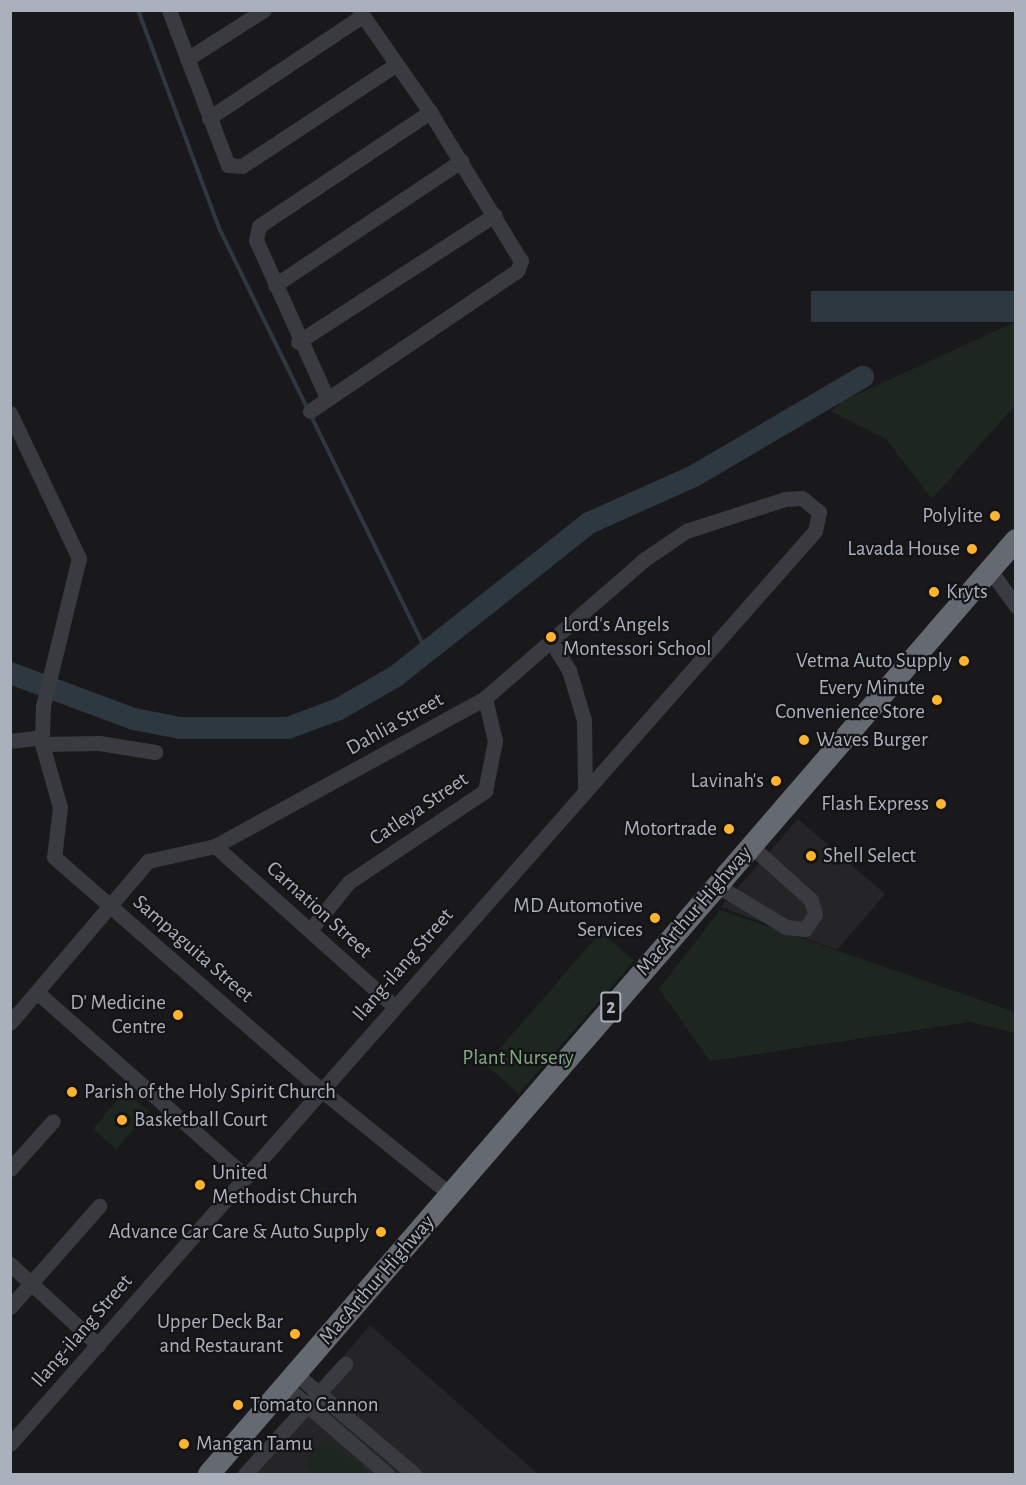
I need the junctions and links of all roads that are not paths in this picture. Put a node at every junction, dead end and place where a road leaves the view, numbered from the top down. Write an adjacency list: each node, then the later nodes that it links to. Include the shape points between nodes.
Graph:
1 (170, 10): 4 (street)
2 (264, 10): 4 (street)
3 (360, 13): 5 (street); 7 (street)
4 (187, 59): 7 (street)
5 (395, 65): 6 (street); 7 (street, via 242,166 228,165)
6 (430, 112): 8 (street); 10 (street, via 260,226 256,240)
7 (209, 118)
8 (461, 161): 9 (street); 10 (street)
9 (494, 215): 11 (street); 12 (street, via 518,251 517,272)
10 (274, 285): 11 (street)
11 (298, 342): 12 (street)
12 (327, 398): 13 (street)
13 (310, 411)
14 (10, 413): 21 (street, Sampaguita Street, via 79,558 43,706)
15 (819, 512): 19 (street, Dahlia Street, via 802,498 785,499 686,531 645,559); 24 (street, Ilang-ilang Street, via 815,531)
16 (1016, 540): 17 (highway, MacArthur Highway / 2)
17 (989, 569): 18 (street); 26 (highway, MacArthur Highway / 2)
18 (1016, 606)
19 (552, 643): 20 (street, Dahlia Street); 24 (street, via 569,670 584,720)
20 (485, 698): 25 (street, Dahlia Street); 29 (street, Catleya Street, via 495,741 485,791 350,882)
21 (42, 740): 22 (street); 23 (street); 28 (street, Sampaguita Street, via 60,807 54,856)
22 (10, 741)
23 (156, 752)
24 (585, 792): 31 (street, Ilang-ilang Street)
25 (215, 846): 28 (street, Dahlia Street, via 148,861); 29 (street, Carnation Street)
26 (751, 846): 27 (highway, MacArthur Highway / 2); 27 (street, via 811,900 815,914 805,929 786,927)
27 (716, 885): 37 (highway, MacArthur Highway / 2)
28 (111, 906): 30 (street, Dahlia Street); 33 (street, Sampaguita Street)
29 (310, 930): 31 (street, Carnation Street)
30 (38, 993): 32 (street, Dahlia Street); 36 (street)
31 (395, 1006): 33 (street, Ilang-ilang Street)
32 (10, 1023)
33 (321, 1089): 36 (street, Ilang-ilang Street); 37 (street, Sampaguita Street)
34 (53, 1121): 35 (street)
35 (10, 1169)
36 (246, 1177): 42 (street, Ilang-ilang Street)
37 (450, 1194): 44 (highway, MacArthur Highway / 2)
38 (99, 1206): 40 (street)
39 (10, 1264): 40 (street)
40 (31, 1284): 41 (street); 42 (street)
41 (10, 1307)
42 (98, 1345): 47 (street, Ilang-ilang Street)
43 (345, 1364): 45 (street)
44 (291, 1380): 45 (street); 46 (street); 50 (highway, MacArthur Highway / 2)
45 (318, 1393): 46 (street); 48 (street)
46 (307, 1406): 51 (street); 52 (street)
47 (10, 1444)
48 (396, 1459): 49 (street); 52 (street)
49 (411, 1473)
50 (209, 1474)
51 (245, 1474)
52 (385, 1474)

